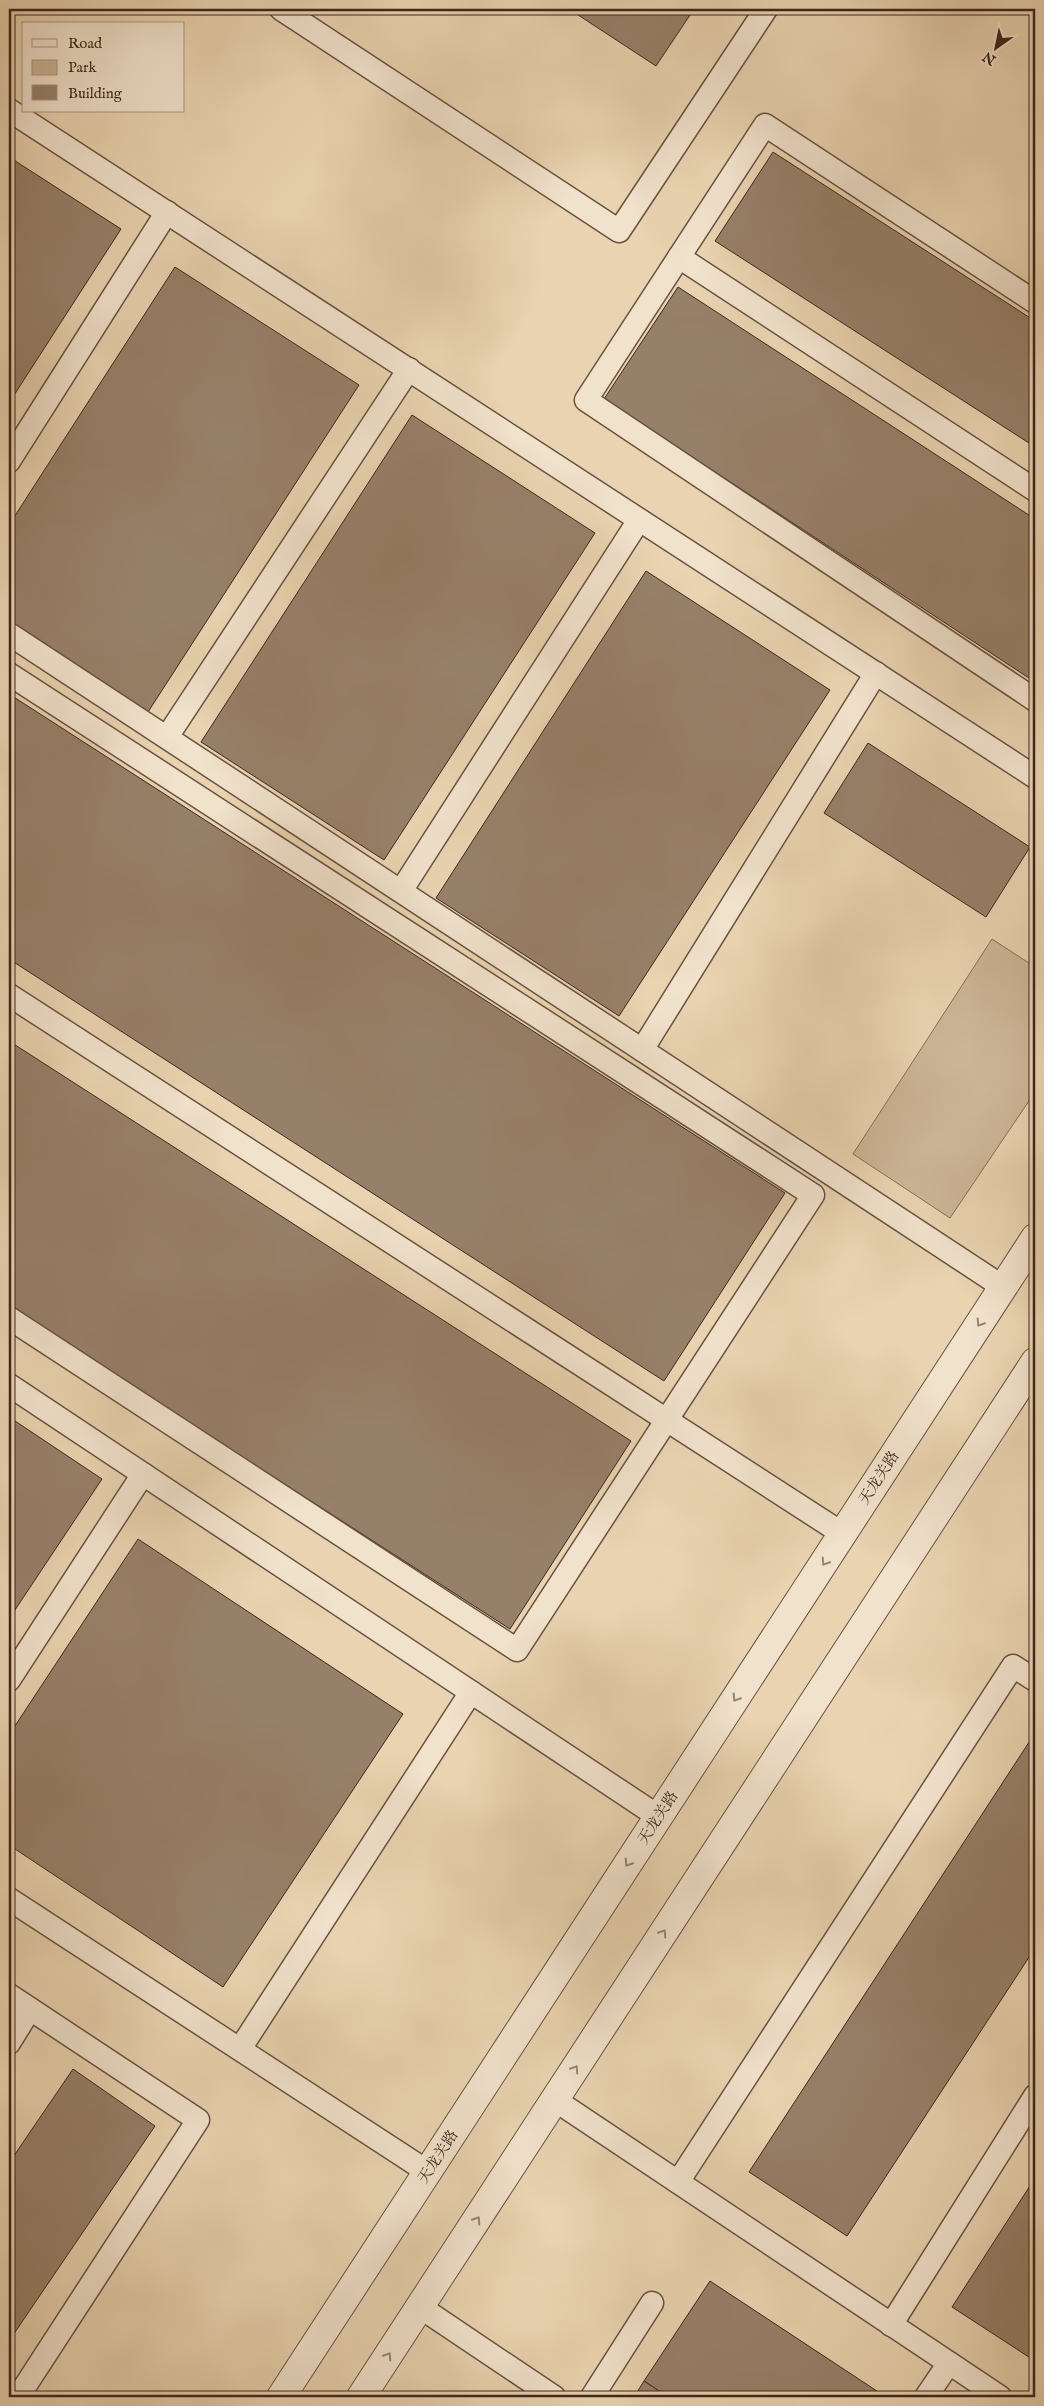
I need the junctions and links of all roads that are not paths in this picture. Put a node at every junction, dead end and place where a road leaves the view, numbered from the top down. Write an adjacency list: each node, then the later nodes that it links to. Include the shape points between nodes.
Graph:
1 (281, 9): 2 (lane, via 619,231)
2 (766, 9)
3 (9, 110): 4 (lane)
4 (167, 212): 7 (lane); 8 (lane)
5 (679, 257): 6 (lane, via 765,125); 9 (lane); 14 (lane, via 586,400)
6 (1035, 302)
7 (409, 369): 10 (lane); 15 (lane)
8 (9, 461)
9 (1035, 490)
10 (639, 520): 12 (lane); 17 (lane)
11 (9, 634): 15 (lane)
12 (876, 673): 16 (lane); 19 (lane)
13 (9, 674): 25 (lane, via 813,1195)
14 (1035, 700)
15 (167, 738): 17 (lane)
16 (1035, 777)
17 (401, 891): 19 (lane)
18 (9, 995): 25 (lane)
19 (642, 1050): 21 (lane)
20 (1035, 1238): 21 (street, 天龙关路)
21 (1003, 1287): 27 (street, 天龙关路, one-way to 27)
22 (9, 1318): 25 (lane, via 517,1650)
23 (1035, 1362): 38 (street, one-way to 23)
24 (9, 1385): 26 (lane)
25 (666, 1420): 27 (lane)
26 (143, 1474): 28 (lane); 30 (lane)
27 (843, 1534): 31 (street, 天龙关路, one-way to 31)
28 (9, 1680)
29 (1035, 1680): 40 (lane, via 1013,1666)
30 (471, 1692): 31 (lane); 36 (lane)
31 (659, 1816): 39 (street, 天龙关路, one-way to 39)
32 (9, 1899): 36 (lane)
33 (9, 1995): 34 (lane)
34 (30, 2009): 35 (lane); 45 (lane, via 198,2120)
35 (9, 2043)
36 (240, 2049): 39 (lane)
37 (1035, 2096): 43 (lane)
38 (555, 2100): 40 (lane); 42 (street, one-way to 38)
39 (428, 2172): 46 (street, 天龙关路)
40 (678, 2182): 43 (lane)
41 (652, 2303): 49 (lane)
42 (420, 2307): 47 (street, one-way to 42); 48 (lane)
43 (891, 2325): 44 (lane)
44 (949, 2363): 50 (lane); 51 (lane)
45 (18, 2397)
46 (281, 2397)
47 (361, 2397)
48 (554, 2397)
49 (592, 2397)
50 (926, 2397)
51 (1000, 2397)

